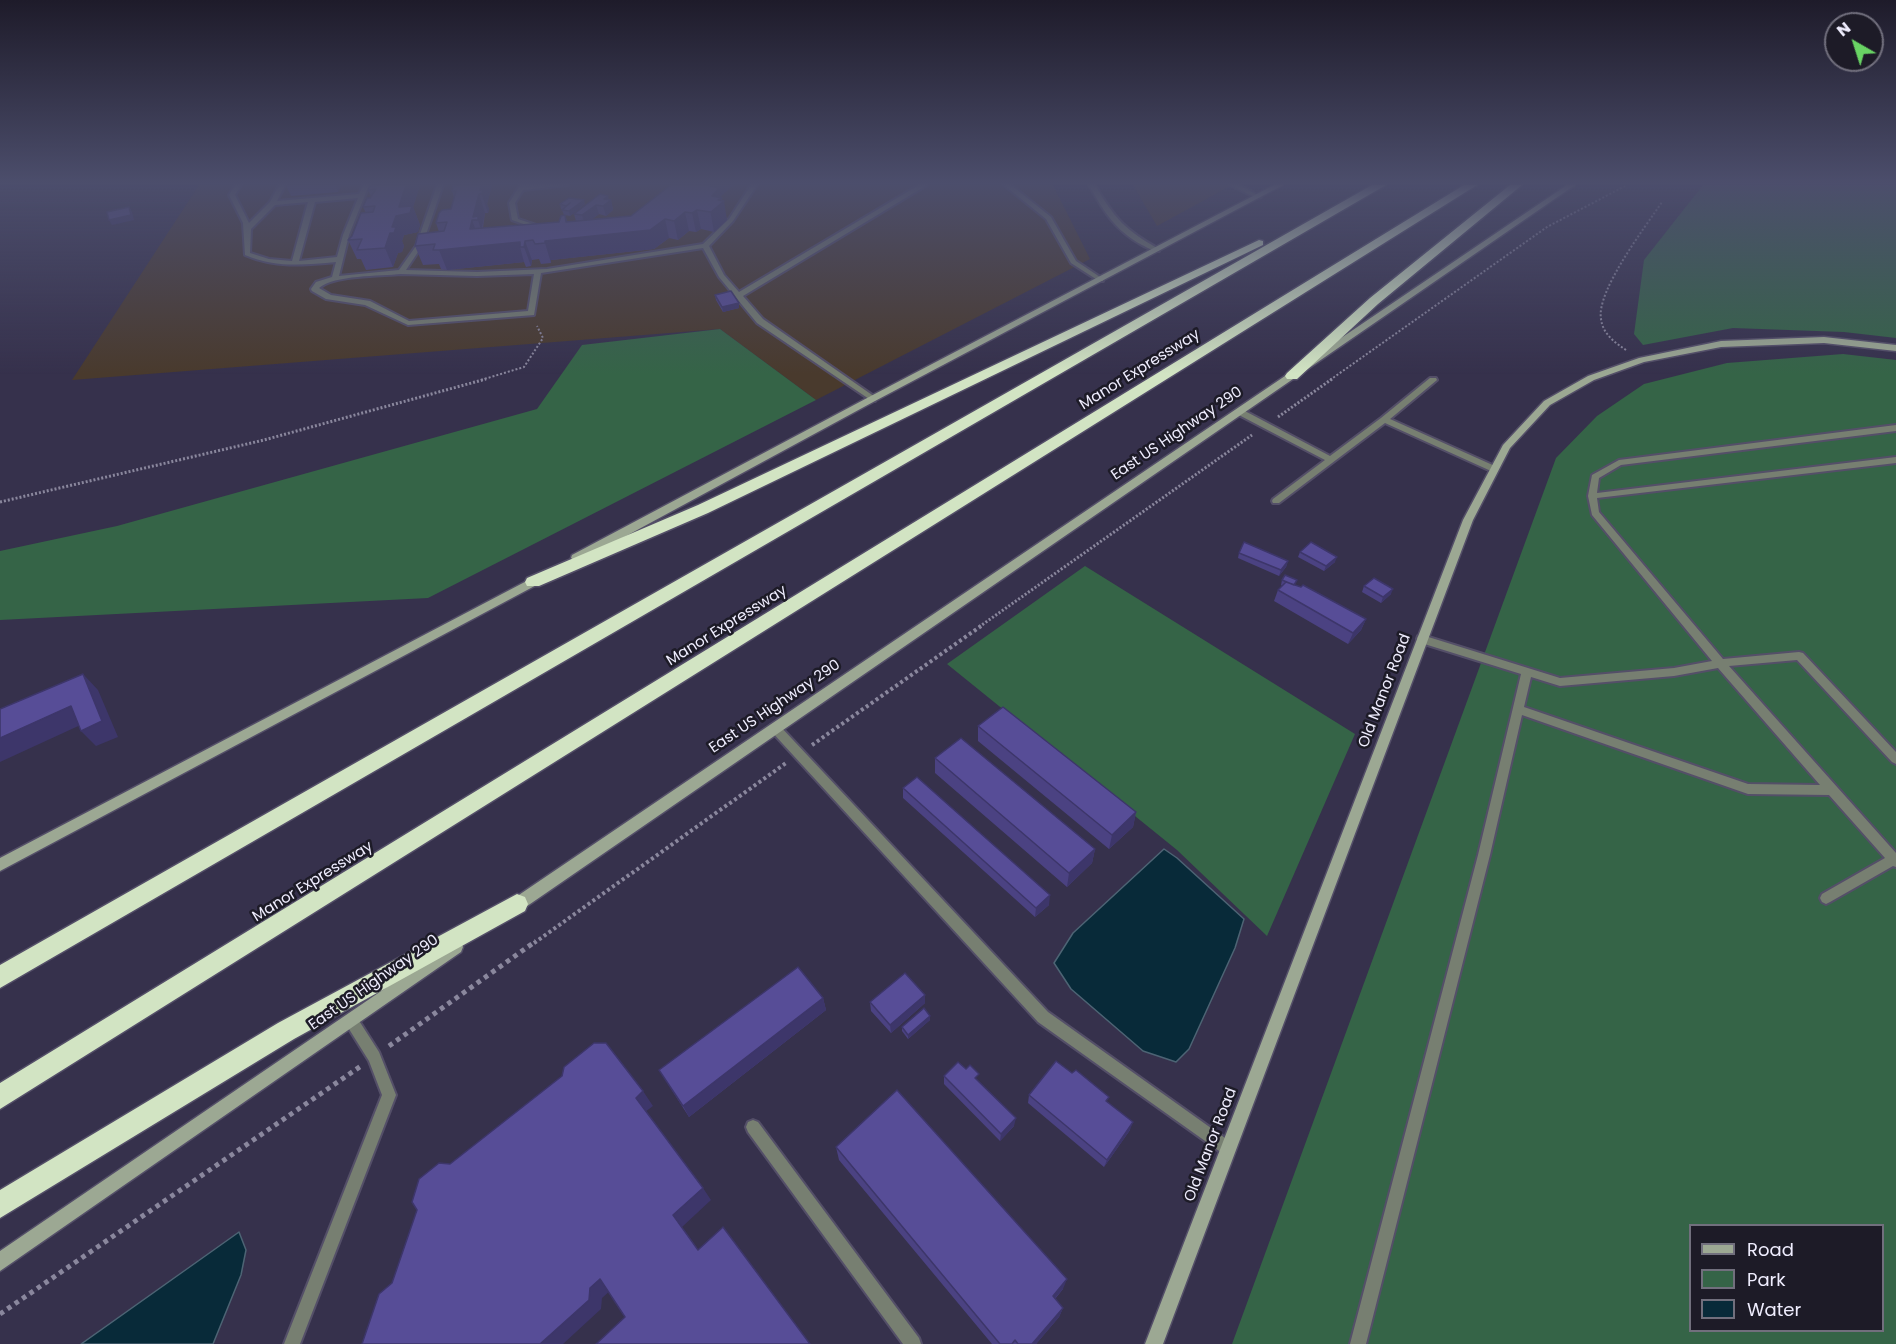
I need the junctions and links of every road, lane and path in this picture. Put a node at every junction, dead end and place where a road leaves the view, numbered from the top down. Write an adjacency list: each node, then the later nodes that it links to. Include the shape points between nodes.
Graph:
1 (247, 248): 19 (lane, via 247,254 262,262)
2 (299, 248): 19 (lane)
3 (343, 248): 18 (lane)
4 (418, 248): 21 (lane)
5 (694, 248): 20 (lane)
6 (706, 248): 24 (lane, via 721,276)
7 (819, 248): 24 (lane)
8 (1065, 248): 23 (lane, via 1073,262)
9 (1153, 248): 17 (lane)
10 (1161, 248): 17 (main road)
11 (1250, 248): 40 (highway, via 703,509)
12 (1273, 248): 52 (highway)
13 (1371, 248): 54 (highway, Manor Expressway)
14 (1440, 248): 28 (highway)
15 (1480, 248): 28 (main road, East US Highway 290)
16 (1633, 248): 27 (path, via 1610,283 1599,313 1610,340)
17 (1157, 250): 23 (main road)
18 (340, 259): 19 (lane); 22 (lane)
19 (295, 263)
20 (538, 271): 21 (lane); 25 (lane)
21 (401, 272): 22 (lane)
22 (335, 278): 25 (lane, via 315,289 329,297 367,303 408,323)
23 (1101, 280): 30 (main road)
24 (738, 296): 30 (lane, via 760,321)
25 (531, 313): 39 (path, via 543,338 524,367 356,417)
26 (1896, 348): 27 (main road, Old Manor Road, via 1824,340 1721,344)
27 (1642, 360): 36 (main road, Old Manor Road, via 1592,378 1547,403 1506,447)
28 (1292, 376): 31 (main road, East US Highway 290)
29 (1434, 380): 32 (lane)
30 (872, 399): 40 (main road)
31 (1240, 412): 34 (lane); 45 (main road, East US Highway 290)
32 (1384, 420): 34 (lane); 36 (lane)
33 (1896, 428): 37 (lane, via 1619,463 1595,477)
34 (1331, 460): 38 (lane)
35 (1896, 460): 37 (lane)
36 (1494, 469): 41 (main road, Old Manor Road, via 1468,520)
37 (1592, 496): 42 (lane, via 1595,513)
38 (1276, 501)
39 (0, 502)
40 (533, 582): 49 (main road)
41 (1422, 639): 43 (lane); 56 (main road, Old Manor Road)
42 (1722, 663): 43 (lane, via 1674,672 1560,682); 46 (lane, via 1799,656); 47 (lane)
43 (1527, 672): 44 (lane)
44 (1519, 709): 47 (lane, via 1748,789); 62 (lane)
45 (774, 728): 51 (main road, East US Highway 290); 56 (lane, via 1043,1017)
46 (1896, 759)
47 (1832, 790): 48 (lane)
48 (1895, 861): 50 (lane)
49 (0, 865)
50 (1826, 898)
51 (517, 904): 53 (main road, East US Highway 290); 57 (highway, via 286,1031)
52 (0, 977)
53 (351, 1021): 58 (main road, East US Highway 290); 59 (lane, via 374,1057 389,1095)
54 (0, 1097)
55 (753, 1127): 60 (lane)
56 (1227, 1148): 61 (main road, Old Manor Road)
57 (0, 1205)
58 (0, 1262)
59 (292, 1344)
60 (913, 1344)
61 (1154, 1344)
62 (1358, 1344)

